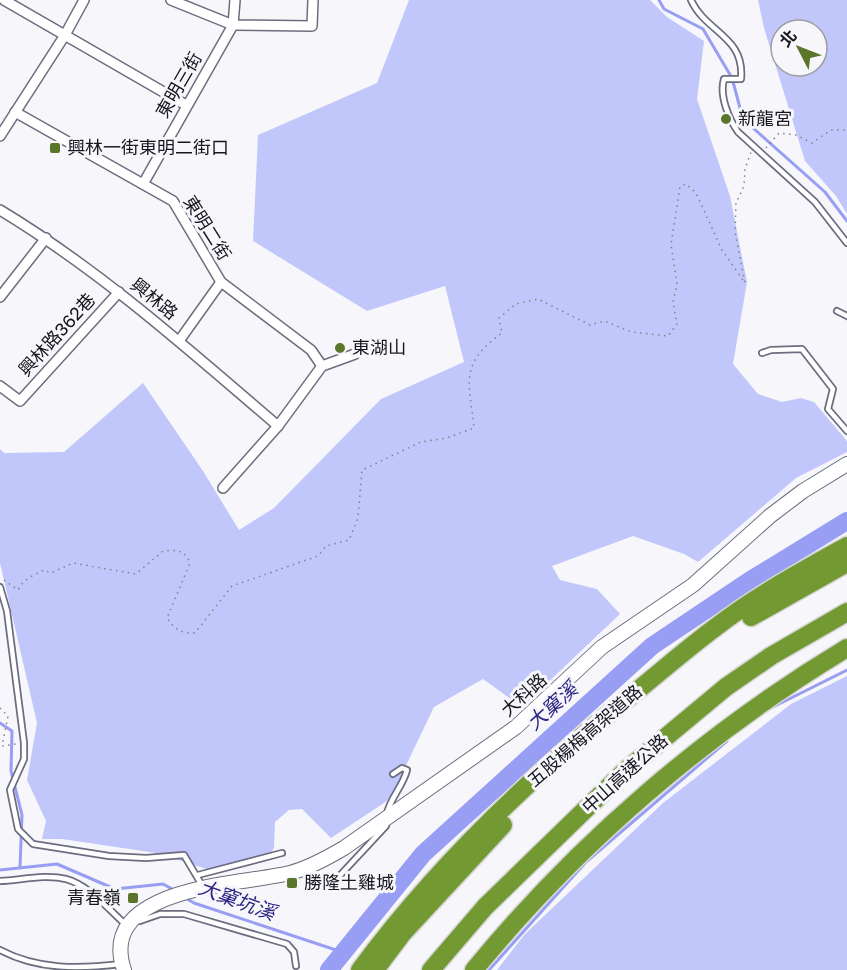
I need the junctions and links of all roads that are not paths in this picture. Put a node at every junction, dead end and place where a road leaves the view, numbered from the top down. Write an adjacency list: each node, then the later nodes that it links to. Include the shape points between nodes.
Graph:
1 (4, 0): 8 (street)
2 (84, 0): 8 (street)
3 (171, 0): 7 (street)
4 (235, 0): 7 (street, 東明三街)
5 (313, 0): 7 (street, via 312,26)
6 (691, 0): 15 (lane, via 698,14 737,48 741,79 725,79 722,86 729,120 815,202)
7 (233, 25): 9 (street, 東明三街)
8 (65, 35): 9 (street); 10 (street)
9 (186, 105): 12 (street, 東明三街)
10 (15, 112): 11 (street); 12 (street, 東明二街)
11 (0, 136)
12 (143, 184): 16 (street, 東明二街, via 173,201)
13 (0, 210): 14 (street, 興林路)
14 (46, 238): 17 (street, 興林路); 18 (street)
15 (847, 243)
16 (221, 282): 21 (street); 24 (street, 東明二街, via 311,350)
17 (119, 292): 21 (street, 興林路); 25 (street, 興林路362巷, via 20,401)
18 (0, 297)
19 (837, 310): 20 (lane)
20 (847, 316)
21 (179, 341): 26 (street, 興林路)
22 (762, 353): 27 (lane, via 802,349 833,389 828,409)
23 (355, 354): 24 (street)
24 (322, 366): 26 (street)
25 (0, 386)
26 (278, 426): 29 (street)
27 (847, 431)
28 (847, 464): 36 (street, 大科路, via 803,491 693,585 602,648 516,728)
29 (223, 488)
30 (847, 546): 46 (highway, 五股楊梅高架道路, via 717,626 574,742 438,873)
31 (847, 563): 47 (highway, 五股楊梅高架道路, via 749,618 690,660 585,748 489,839 402,934)
32 (0, 587): 40 (lane, via 7,612 24,743 24,759 10,790 18,830 33,844 109,856 184,855)
33 (847, 612): 48 (highway, 中山高速公路, via 726,687 625,771 484,907)
34 (847, 648): 49 (highway, 中山高速公路, via 793,681 648,791 517,917)
35 (393, 774): 37 (lane, via 402,768 407,770 404,782 390,801)
36 (408, 802): 37 (street, 大科路); 41 (lane)
37 (387, 816): 40 (street, 大科路, via 344,848 290,873)
38 (282, 853): 40 (lane)
39 (0, 881): 42 (lane, via 66,879 81,886)
40 (198, 884): 42 (street, 大科路, via 138,914)
41 (331, 885)
42 (127, 925): 44 (lane, via 160,914 184,914 287,944 294,952); 45 (street, via 119,947)
43 (0, 950): 45 (lane, via 37,966)
44 (296, 966)
45 (122, 967)
46 (360, 970)
47 (375, 970)
48 (431, 970)
49 (474, 970)

